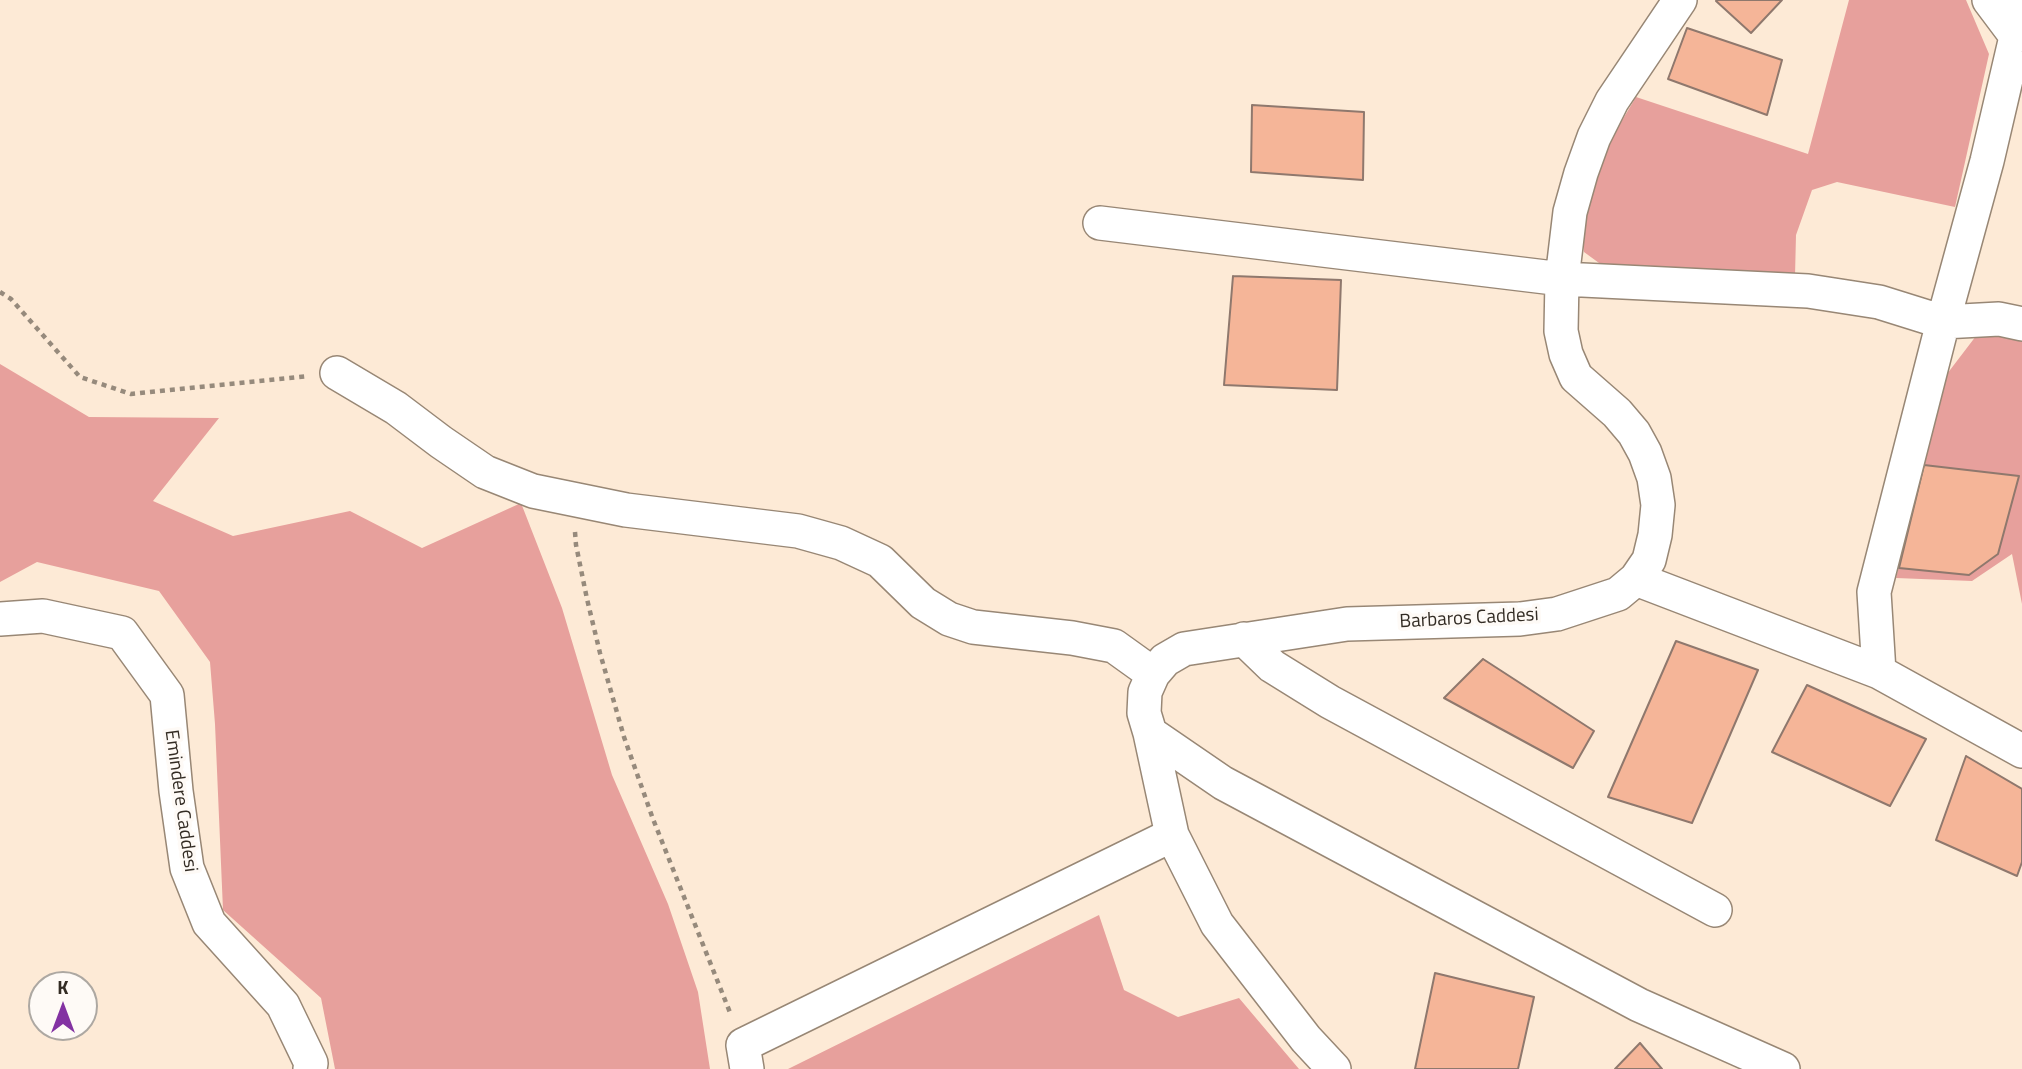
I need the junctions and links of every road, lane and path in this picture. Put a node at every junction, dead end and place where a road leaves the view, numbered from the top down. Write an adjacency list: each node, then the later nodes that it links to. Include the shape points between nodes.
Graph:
1 (1679, 0): 5 (street, via 1612,101 1594,138 1570,212)
2 (1989, 0): 3 (street)
3 (2019, 23): 7 (street)
4 (1100, 223): 5 (street)
5 (1562, 279): 7 (street, via 1808,291 1880,302); 11 (street, via 1562,331 1576,377 1634,433 1654,478 1658,505 1655,535 1649,560)
6 (0, 292): 9 (path, via 12,299 80,377 131,394)
7 (1943, 322): 8 (street, via 1999,319); 14 (street, via 1874,592)
8 (2022, 324)
9 (337, 373): 10 (street, via 396,408 485,472 533,491)
10 (573, 499): 15 (street, via 798,531 841,542 880,561 923,603 949,619 974,627 1114,646); 20 (path, via 587,600 624,737)
11 (1636, 579): 13 (street, Barbaros Caddesi, via 1618,594 1557,614 1347,624); 14 (street)
12 (0, 619): 21 (street, Emindere Caddesi, via 43,616 122,633 167,695 187,868 209,923 283,1004)
13 (1244, 639): 15 (street, Barbaros Caddesi, via 1184,649); 19 (street, via 1272,666 1330,702)
14 (1880, 672): 17 (street)
15 (1153, 674): 16 (street, via 1145,692 1144,713)
16 (1150, 733): 18 (street); 23 (street, via 1223,783 1370,862 1639,1004)
17 (2022, 751)
18 (1172, 835): 20 (street); 22 (street, via 1217,924)
19 (1715, 910)
20 (745, 1057)
21 (310, 1069)
22 (1334, 1069)
23 (1783, 1069)

